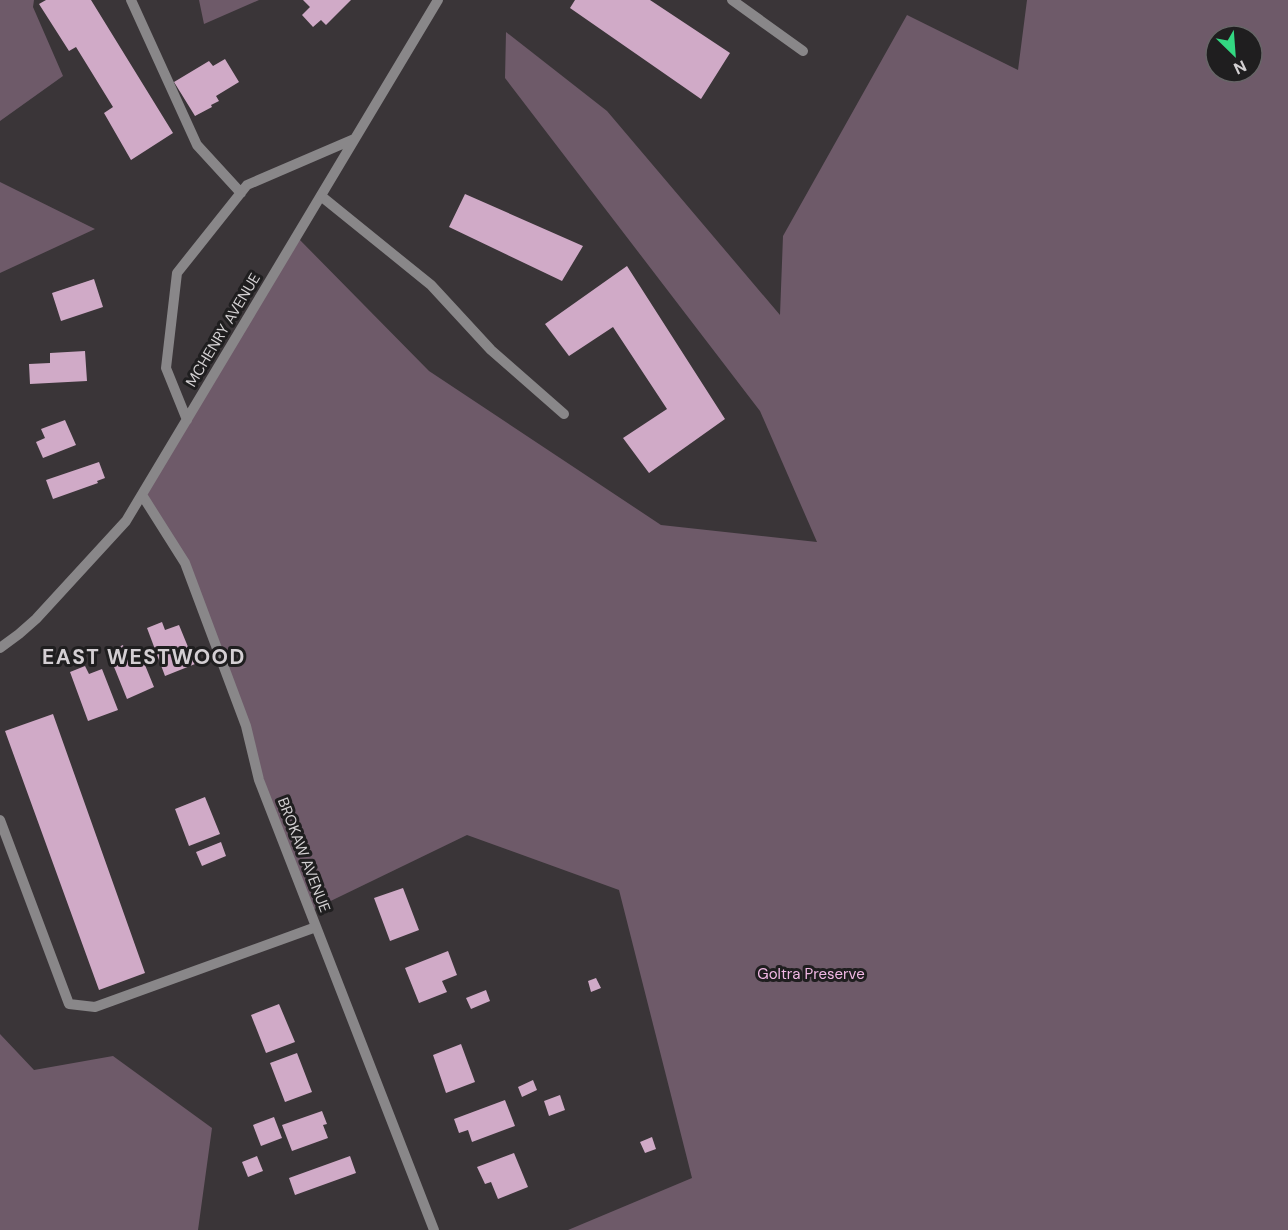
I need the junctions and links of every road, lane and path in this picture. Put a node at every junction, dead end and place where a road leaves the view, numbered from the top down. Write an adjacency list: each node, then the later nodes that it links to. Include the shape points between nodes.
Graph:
1 (131, 0): 6 (street, via 196,145)
2 (438, 0): 5 (street, MCHENRY AVENUE)
3 (732, 0): 4 (street)
4 (803, 51)
5 (354, 139): 6 (street, via 247,185); 7 (street, MCHENRY AVENUE)
6 (241, 193): 9 (street, via 177,273 166,368)
7 (321, 196): 8 (street, via 431,285 491,350); 9 (street, MCHENRY AVENUE)
8 (564, 414)
9 (187, 420): 10 (street, MCHENRY AVENUE)
10 (142, 495): 11 (street, MCHENRY AVENUE, via 126,521 36,619); 13 (street, BROKAW AVENUE, via 185,563 246,726 259,780)
11 (0, 648)
12 (0, 820): 13 (street, via 69,1004 95,1007)
13 (316, 927): 14 (street, BROKAW AVENUE)
14 (434, 1230)

